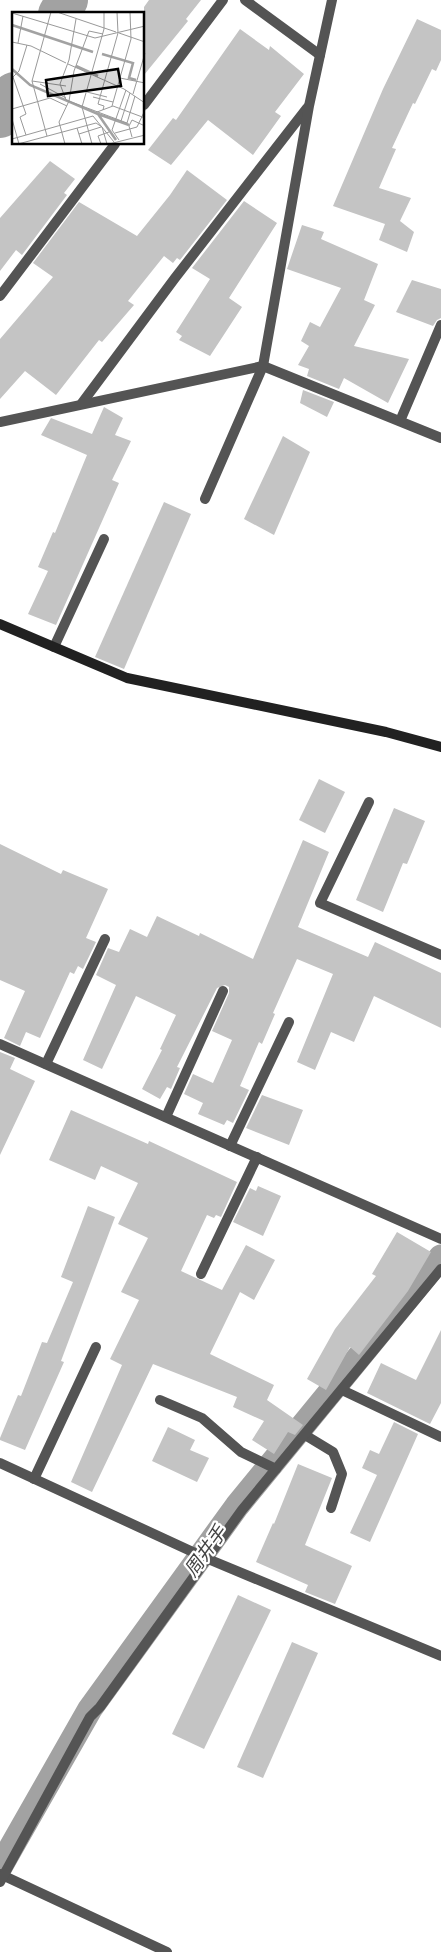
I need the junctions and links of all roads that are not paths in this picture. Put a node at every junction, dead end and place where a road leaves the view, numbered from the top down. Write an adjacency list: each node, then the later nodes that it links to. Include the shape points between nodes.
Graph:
1 (223, 0): 5 (street)
2 (244, 0): 4 (street)
3 (332, 0): 4 (street)
4 (320, 55): 6 (street)
5 (145, 104)
6 (309, 106): 10 (street); 11 (street)
7 (114, 145): 8 (street)
8 (0, 296)
9 (441, 325): 12 (street)
10 (263, 366): 11 (street); 12 (street); 15 (street)
11 (82, 403): 13 (street)
12 (400, 421): 14 (street)
13 (0, 422)
14 (441, 438)
15 (205, 500)
16 (104, 539): 18 (street)
17 (0, 624): 18 (street)
18 (54, 647): 19 (street, via 127,678 377,730)
19 (441, 747)
20 (369, 802): 22 (street, via 320,903)
21 (105, 939): 26 (street)
22 (441, 955)
23 (223, 991): 27 (street)
24 (289, 1022): 28 (street)
25 (0, 1044): 26 (street)
26 (46, 1064): 27 (street)
27 (166, 1117): 28 (street)
28 (230, 1146): 29 (street)
29 (257, 1157): 30 (street); 32 (street)
30 (441, 1239)
31 (441, 1269): 34 (street)
32 (201, 1274)
33 (96, 1347): 40 (street)
34 (342, 1390): 36 (street); 37 (street)
35 (160, 1400): 39 (street, via 202,1418 241,1452)
36 (305, 1436): 39 (street); 41 (street, via 333,1452 342,1474)
37 (441, 1437)
38 (0, 1463): 40 (street)
39 (276, 1468): 42 (street)
40 (34, 1479): 42 (street)
41 (330, 1508)
42 (208, 1559): 43 (street); 44 (street, via 90,1717)
43 (441, 1656)
44 (1, 1877): 45 (street)
45 (167, 1952)

